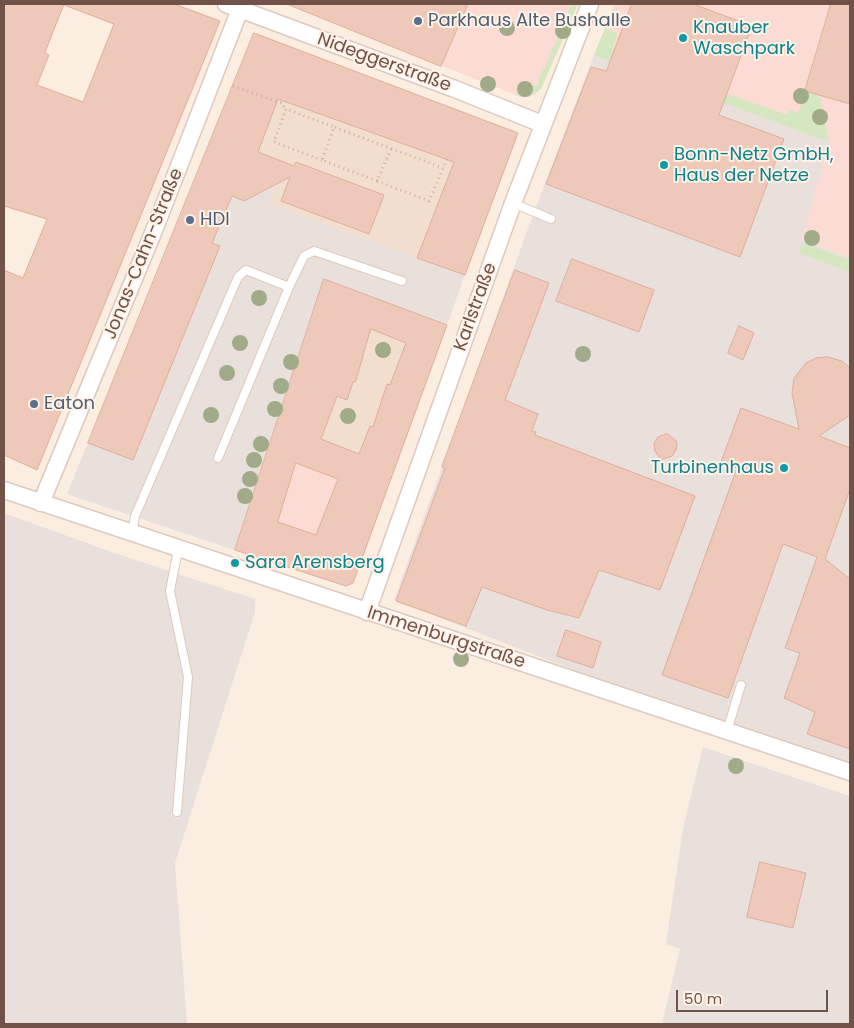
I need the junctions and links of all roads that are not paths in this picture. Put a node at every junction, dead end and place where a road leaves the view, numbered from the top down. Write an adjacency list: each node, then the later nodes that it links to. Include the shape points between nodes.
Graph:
1 (590, 4): 3 (street, Karlstraße)
2 (236, 6): 3 (street, Nideggerstraße); 10 (street, Jonas-Cahn-Straße, via 154,233)
3 (542, 124): 4 (street, Karlstraße)
4 (513, 203): 5 (lane); 13 (street, Karlstraße)
5 (551, 219)
6 (402, 281): 7 (lane, via 314,251 304,256)
7 (289, 288): 8 (lane); 11 (lane, via 246,270 238,277 135,516)
8 (218, 458)
9 (4, 490): 10 (street, Immenburgstraße)
10 (41, 503): 11 (street, Immenburgstraße)
11 (132, 534): 12 (street, Immenburgstraße)
12 (178, 550): 13 (street, Immenburgstraße); 17 (lane, via 170,591 188,677)
13 (367, 612): 15 (street, Immenburgstraße)
14 (741, 685): 15 (lane)
15 (727, 731): 16 (street, Immenburgstraße)
16 (850, 772)
17 (177, 812)

